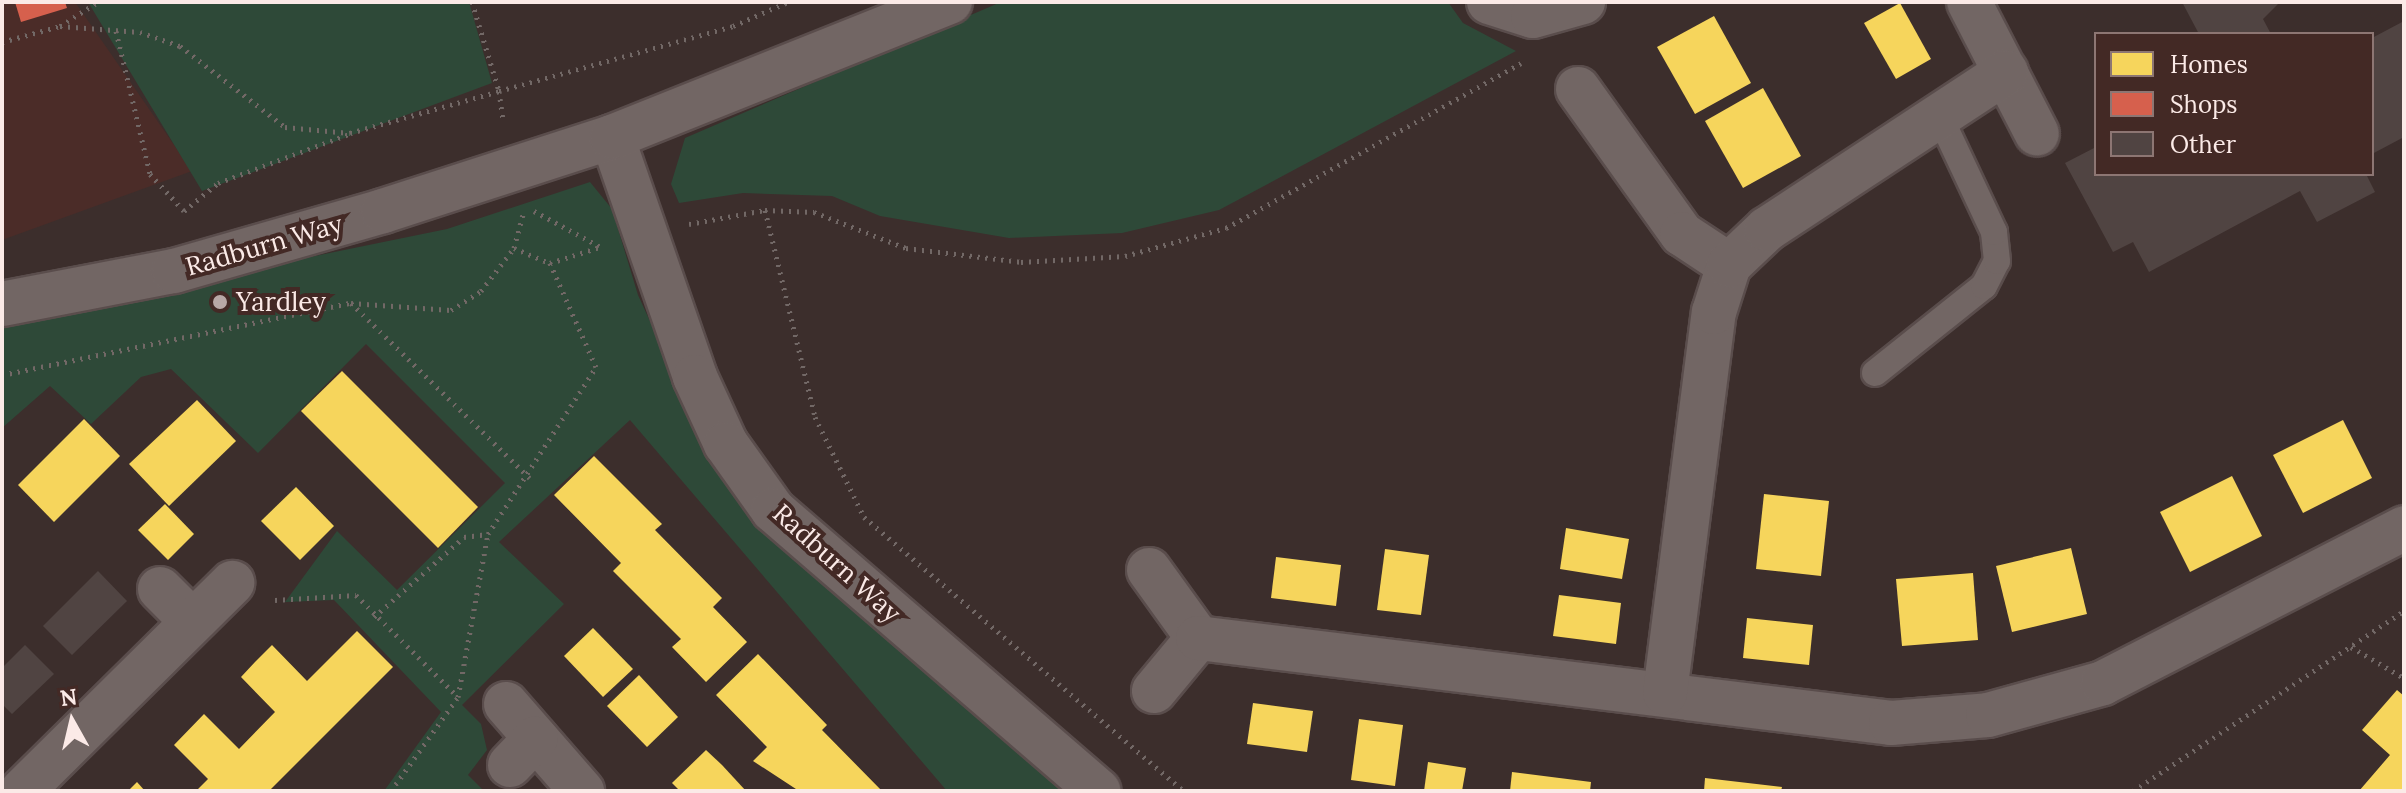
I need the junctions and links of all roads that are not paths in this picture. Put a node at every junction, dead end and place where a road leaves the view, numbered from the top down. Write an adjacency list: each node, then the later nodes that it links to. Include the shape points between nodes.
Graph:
1 (950, 2): 9 (street, Radburn Way)
2 (1489, 2): 3 (street, via 1533,16)
3 (1583, 2)
4 (1969, 2): 5 (street)
5 (2006, 72): 7 (street); 8 (street)
6 (1578, 89): 10 (street, via 1682,234)
7 (1937, 111): 10 (street, via 1767,229); 12 (lane, via 1994,232 1997,261 1984,286)
8 (2037, 134)
9 (612, 137): 11 (street, Radburn Way, via 174,271); 24 (street, Radburn Way, via 695,377 726,444 773,510)
10 (1729, 265): 20 (street, via 1714,312)
11 (2, 304)
12 (1875, 373)
13 (2404, 528): 20 (street, via 2103,683 1988,715 1891,723)
14 (1149, 570): 18 (street)
15 (232, 583): 17 (street)
16 (160, 589): 17 (street)
17 (192, 621): 22 (street)
18 (1198, 638): 19 (street); 20 (street)
19 (1154, 691)
20 (1665, 693)
21 (506, 704): 23 (street, via 523,752)
22 (22, 791)
23 (582, 791)
24 (1099, 791)

